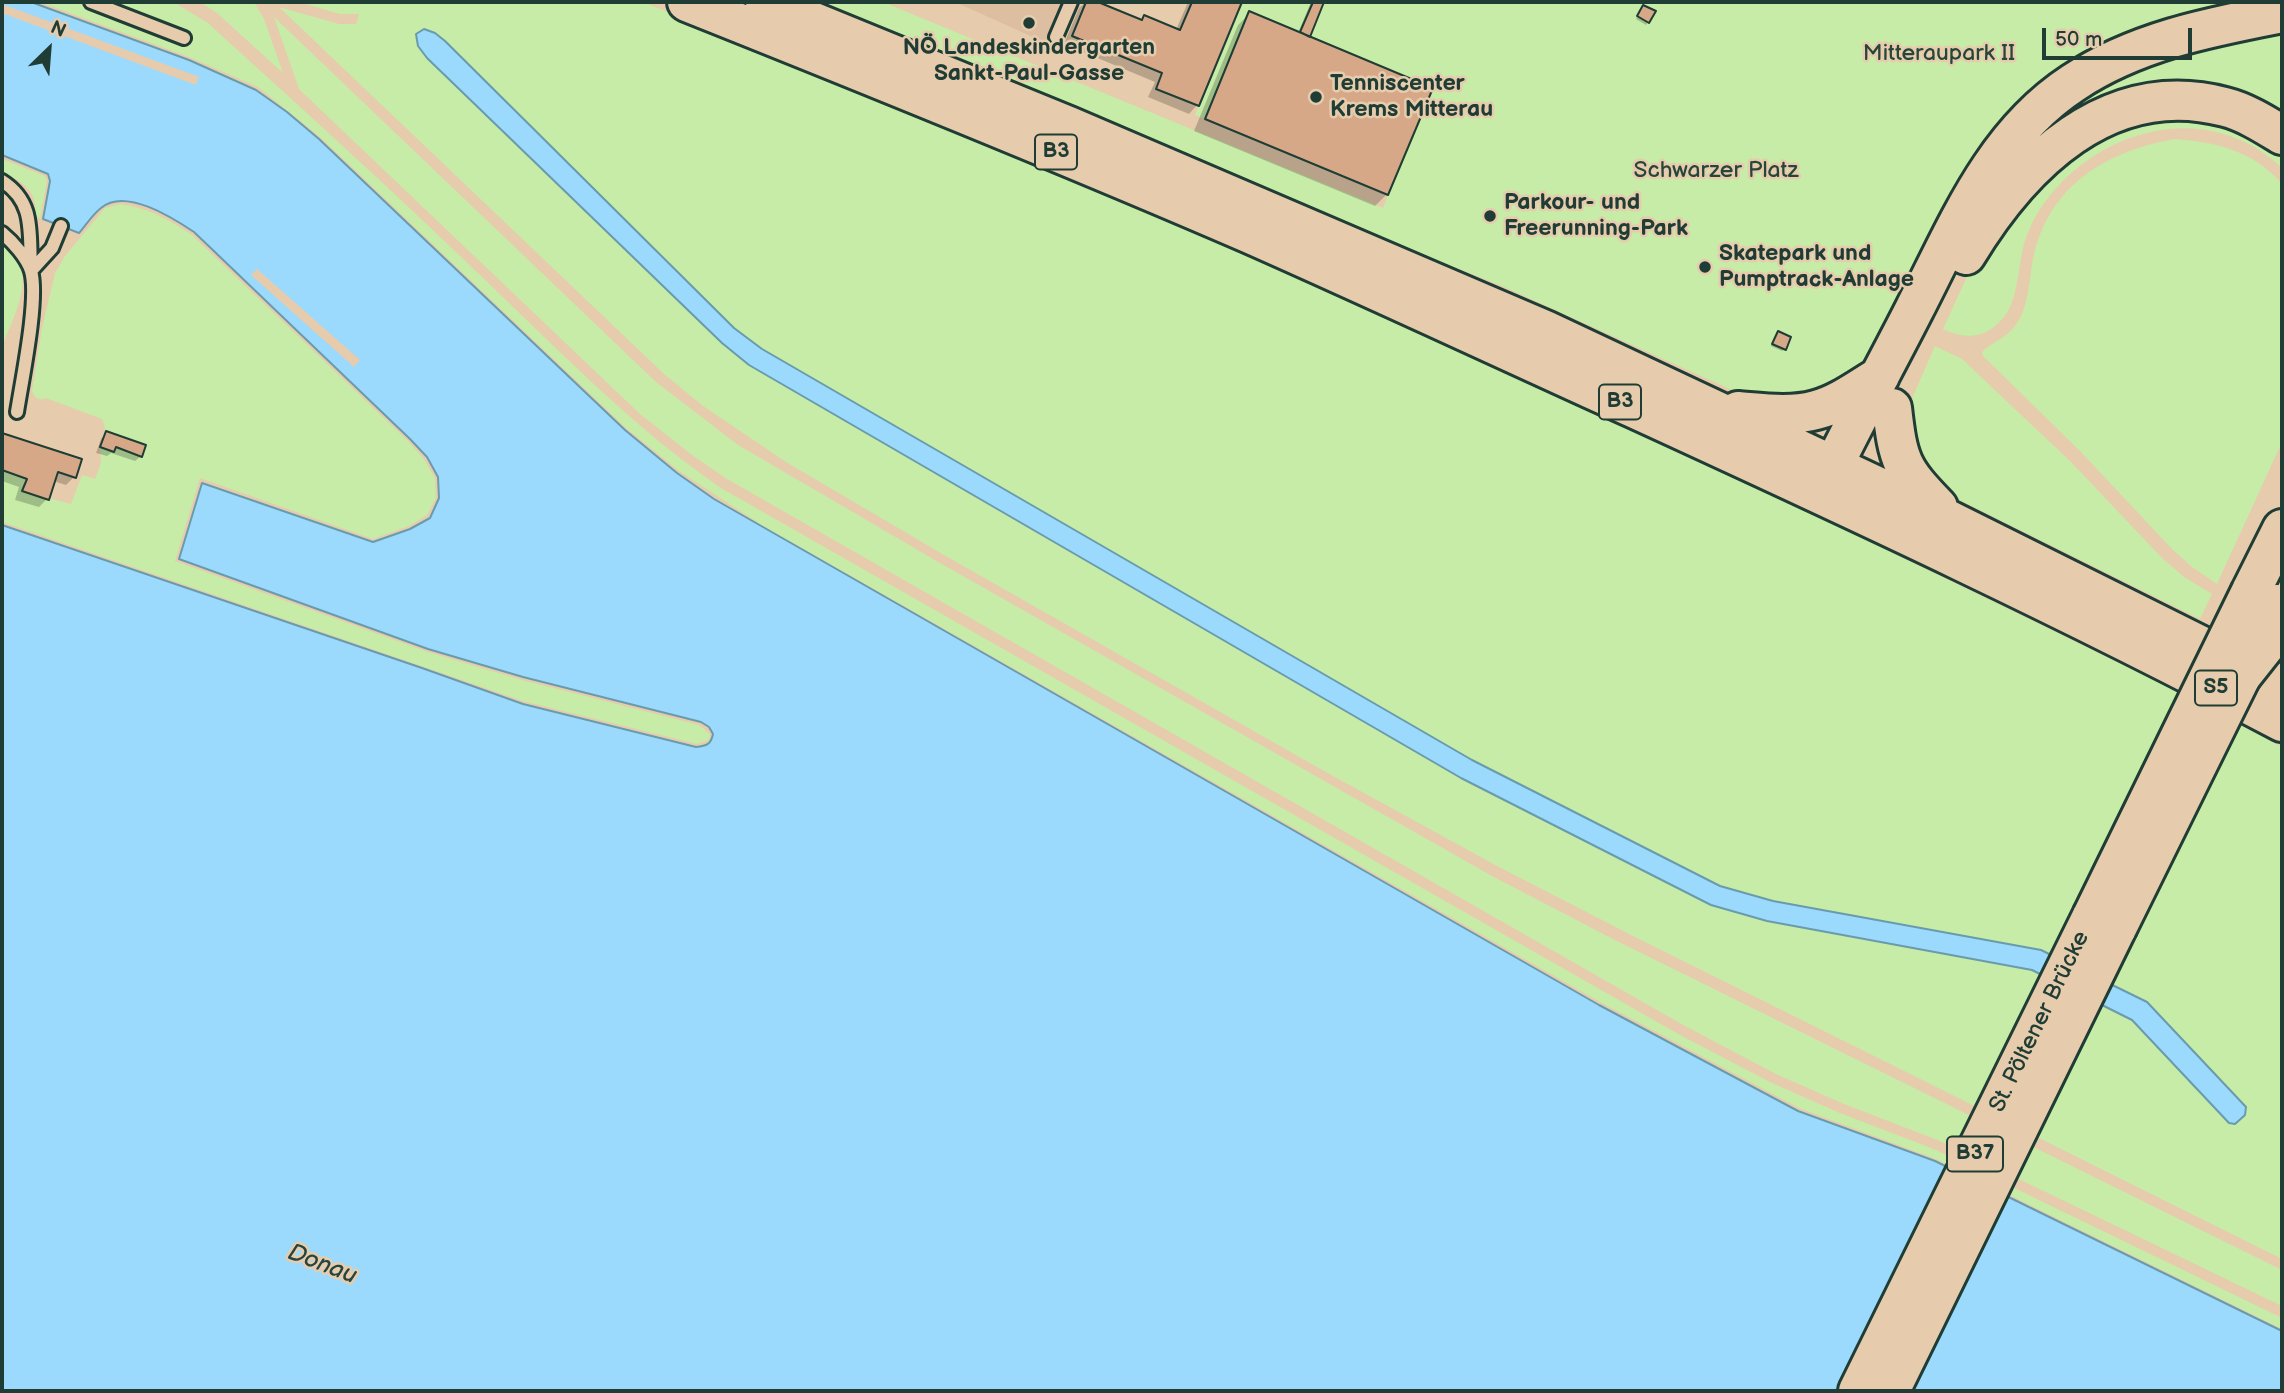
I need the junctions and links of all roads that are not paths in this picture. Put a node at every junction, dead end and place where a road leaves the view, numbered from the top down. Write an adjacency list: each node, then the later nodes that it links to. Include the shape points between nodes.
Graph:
1 (92, 2): 7 (lane)
2 (687, 2): 16 (main road, B3, via 1251,234)
3 (765, 2): 14 (main road, B3, via 1303,224)
4 (1070, 2): 6 (lane)
5 (2282, 13): 13 (main road, via 2150,44 2072,83 2042,107 2008,141 1984,176 1949,240)
6 (1056, 37)
7 (184, 38)
8 (2282, 135): 13 (main road, via 2257,119 2196,101 2159,101 2126,108 2077,131 2030,169 1982,230)
9 (2, 181): 12 (lane, via 20,196 28,211)
10 (61, 226): 12 (lane, via 52,248)
11 (2, 233): 12 (lane)
12 (31, 271): 15 (lane, via 34,296)
13 (1886, 392): 14 (main road, via 1780,414); 16 (main road); 17 (main road, via 1905,470)
14 (1719, 410): 16 (main road, B3)
15 (17, 412)
16 (1839, 485): 17 (main road, B3); 20 (main road, B3)
17 (1951, 521): 20 (main road, B3)
18 (2282, 529): 19 (main road, B37)
19 (2273, 603): 23 (main road, B37, bridge); 23 (main road, B37, bridge, via 2240,678)
20 (2157, 640): 21 (main road, S5); 22 (main road, S5)
21 (2282, 686)
22 (2282, 722)
23 (2105, 922): 24 (main road, St. Pöltener Brücke / B37); 25 (main road, St. Pöltener Brücke / B37)
24 (1858, 1391)
25 (1890, 1391)

